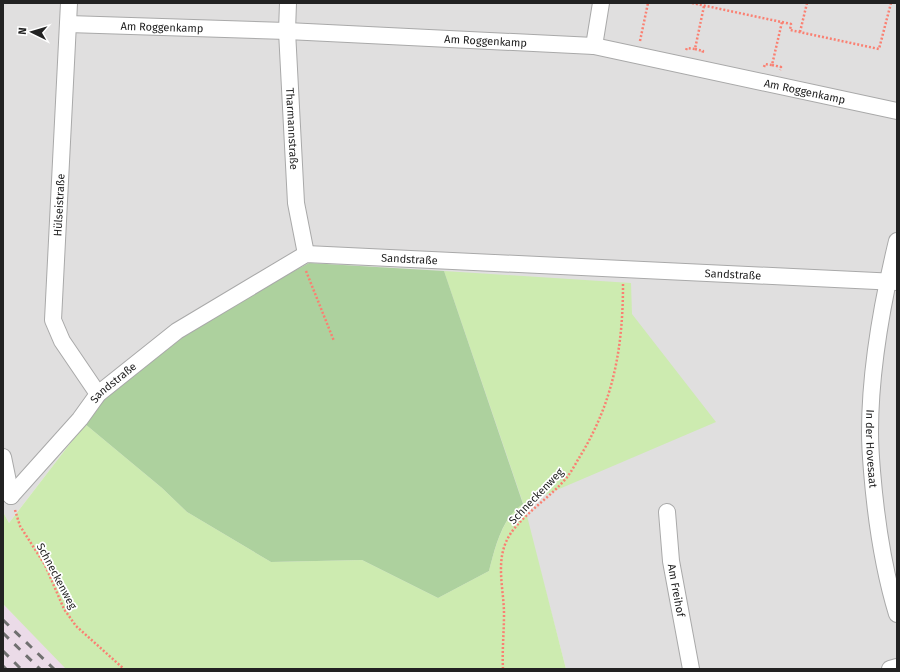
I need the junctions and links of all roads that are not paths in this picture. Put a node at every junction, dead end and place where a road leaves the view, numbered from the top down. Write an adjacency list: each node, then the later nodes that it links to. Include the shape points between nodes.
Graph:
1 (69, 3): 4 (street, Hülseistraße)
2 (288, 3): 5 (street, Tharmannstraße)
3 (601, 3): 6 (street)
4 (68, 24): 5 (street, Am Roggenkamp); 11 (street, Hülseistraße, via 53,320 62,342)
5 (287, 31): 6 (street, Am Roggenkamp); 9 (street, Tharmannstraße, via 296,203)
6 (594, 46): 7 (street, Am Roggenkamp)
7 (897, 111)
8 (897, 241): 10 (street, In der Hovesaat)
9 (303, 256): 10 (street, Sandstraße); 11 (street, Sandstraße, via 177,331)
10 (892, 282): 14 (street, In der Hovesaat, via 875,357 870,433 880,540)
11 (98, 394): 12 (street, Sandstraße, via 80,419 12,496)
12 (3, 457)
13 (666, 512): 16 (street, Am Freihof, via 671,561)
14 (897, 614)
15 (897, 667): 17 (street)
16 (691, 669)
17 (890, 669)

